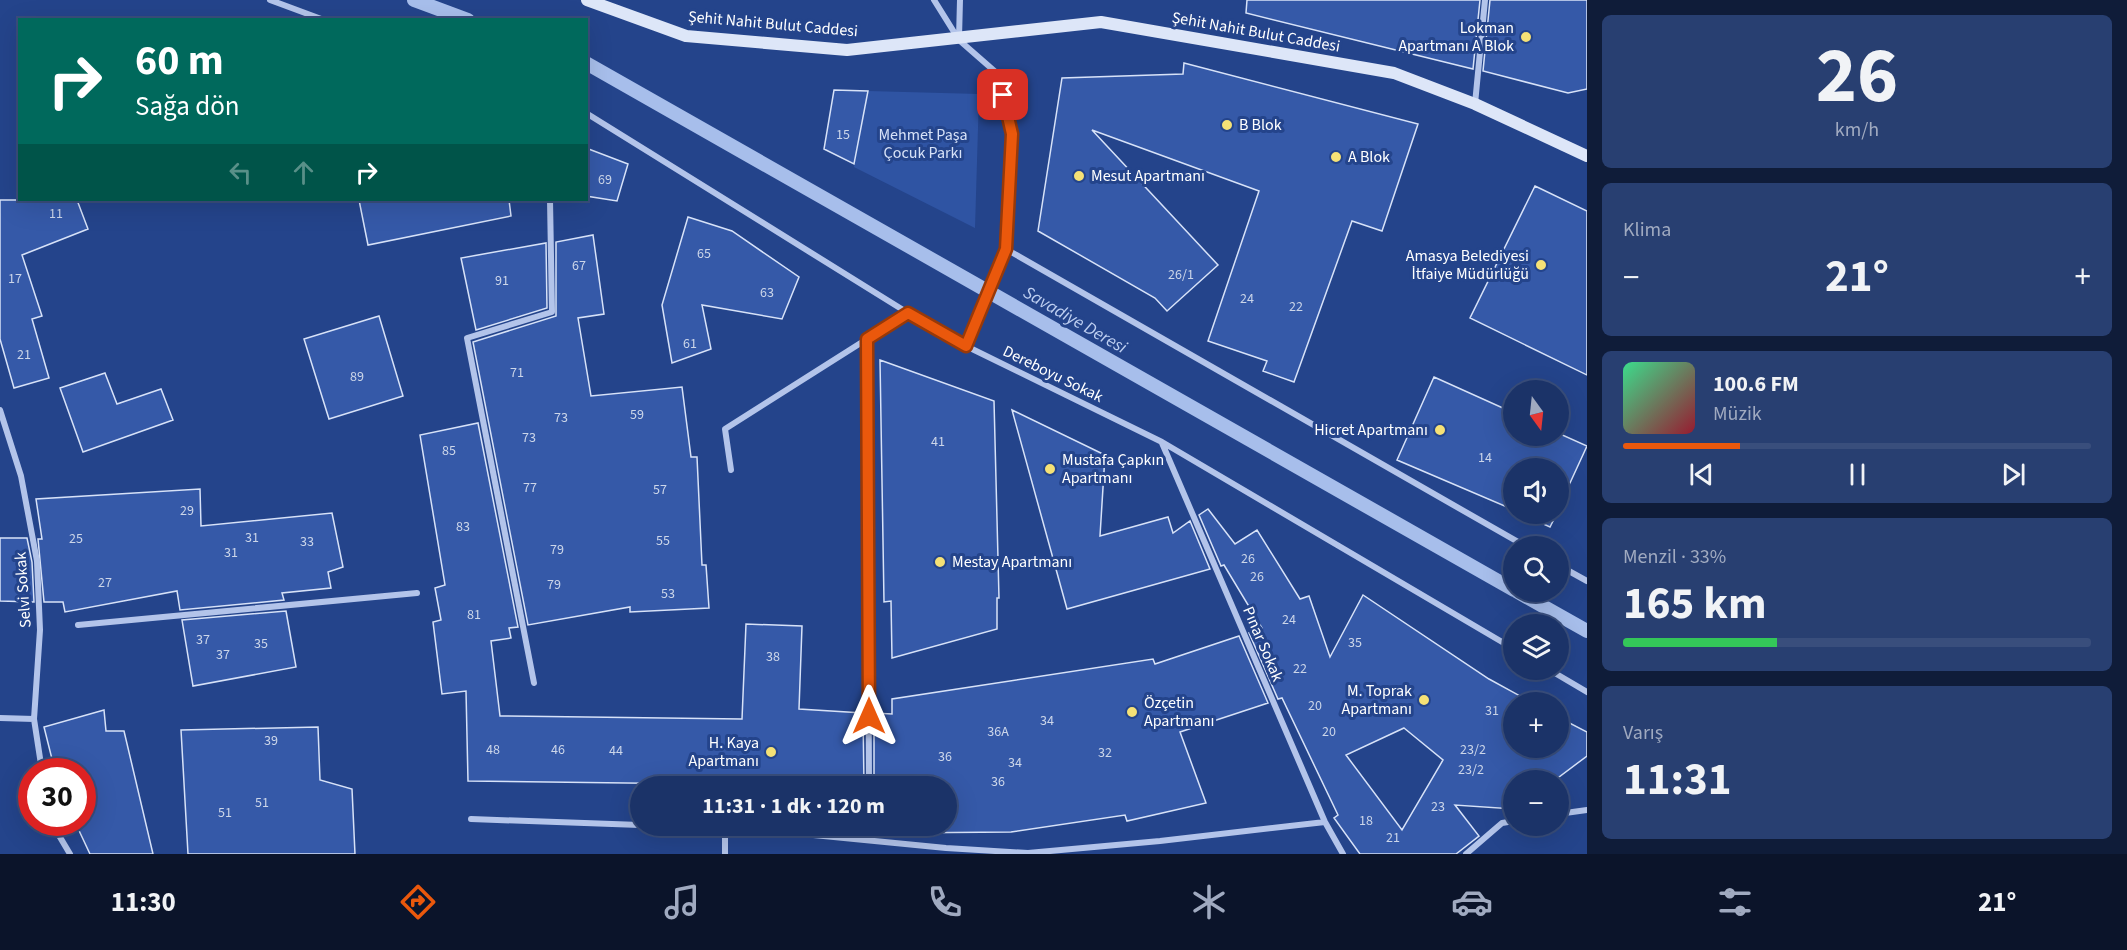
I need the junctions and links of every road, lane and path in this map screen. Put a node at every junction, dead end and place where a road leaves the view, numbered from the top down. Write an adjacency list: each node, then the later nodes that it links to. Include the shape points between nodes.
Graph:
1 (270, 0): 6 (street)
2 (587, 0): 7 (street, Şehit Nahit Bulut Caddesi, via 686,36 847,50)
3 (934, 0): 7 (street)
4 (960, 0): 7 (street)
5 (1485, 0): 8 (street)
6 (319, 18)
7 (959, 40): 8 (street, Şehit Nahit Bulut Caddesi, via 1101,22 1394,73); 12 (street, via 999,75 1012,134)
8 (1475, 104): 10 (street, Şehit Nahit Bulut Caddesi)
9 (588, 114): 13 (street, Dereboyu Sokak)
10 (1587, 156)
11 (550, 201): 26 (street, via 552,312 467,338)
12 (1006, 249): 15 (street); 19 (street)
13 (908, 313): 14 (street); 15 (street, Dereboyu Sokak)
14 (867, 339): 18 (street, via 725,429); 31 (street)
15 (966, 346): 17 (street, Dereboyu Sokak)
16 (0, 410): 29 (street, Selvi Sokak, via 21,476 37,561 40,630)
17 (1162, 442): 24 (street, Dereboyu Sokak); 35 (street, Pınar Sokak)
18 (730, 470)
19 (1508, 536)
20 (1569, 571): 21 (street)
21 (1587, 581)
22 (417, 593): 23 (street)
23 (78, 625)
24 (1503, 643)
25 (1567, 680): 27 (street)
26 (534, 683)
27 (1587, 692)
28 (0, 718): 29 (street)
29 (34, 719): 30 (street, Selvi Sokak)
30 (40, 758)
31 (869, 776)
32 (1587, 810): 33 (street)
33 (1569, 812)
34 (471, 819): 37 (street)
35 (1325, 822): 42 (street, via 1029,853); 45 (street, Pınar Sokak)
36 (1503, 823): 46 (street)
37 (630, 825)
38 (59, 836): 43 (street)
39 (725, 836): 44 (street)
40 (821, 836): 42 (street)
41 (869, 836): 42 (street)
42 (869, 840)
43 (70, 854)
44 (725, 854)
45 (1343, 854)
46 (1466, 854)

